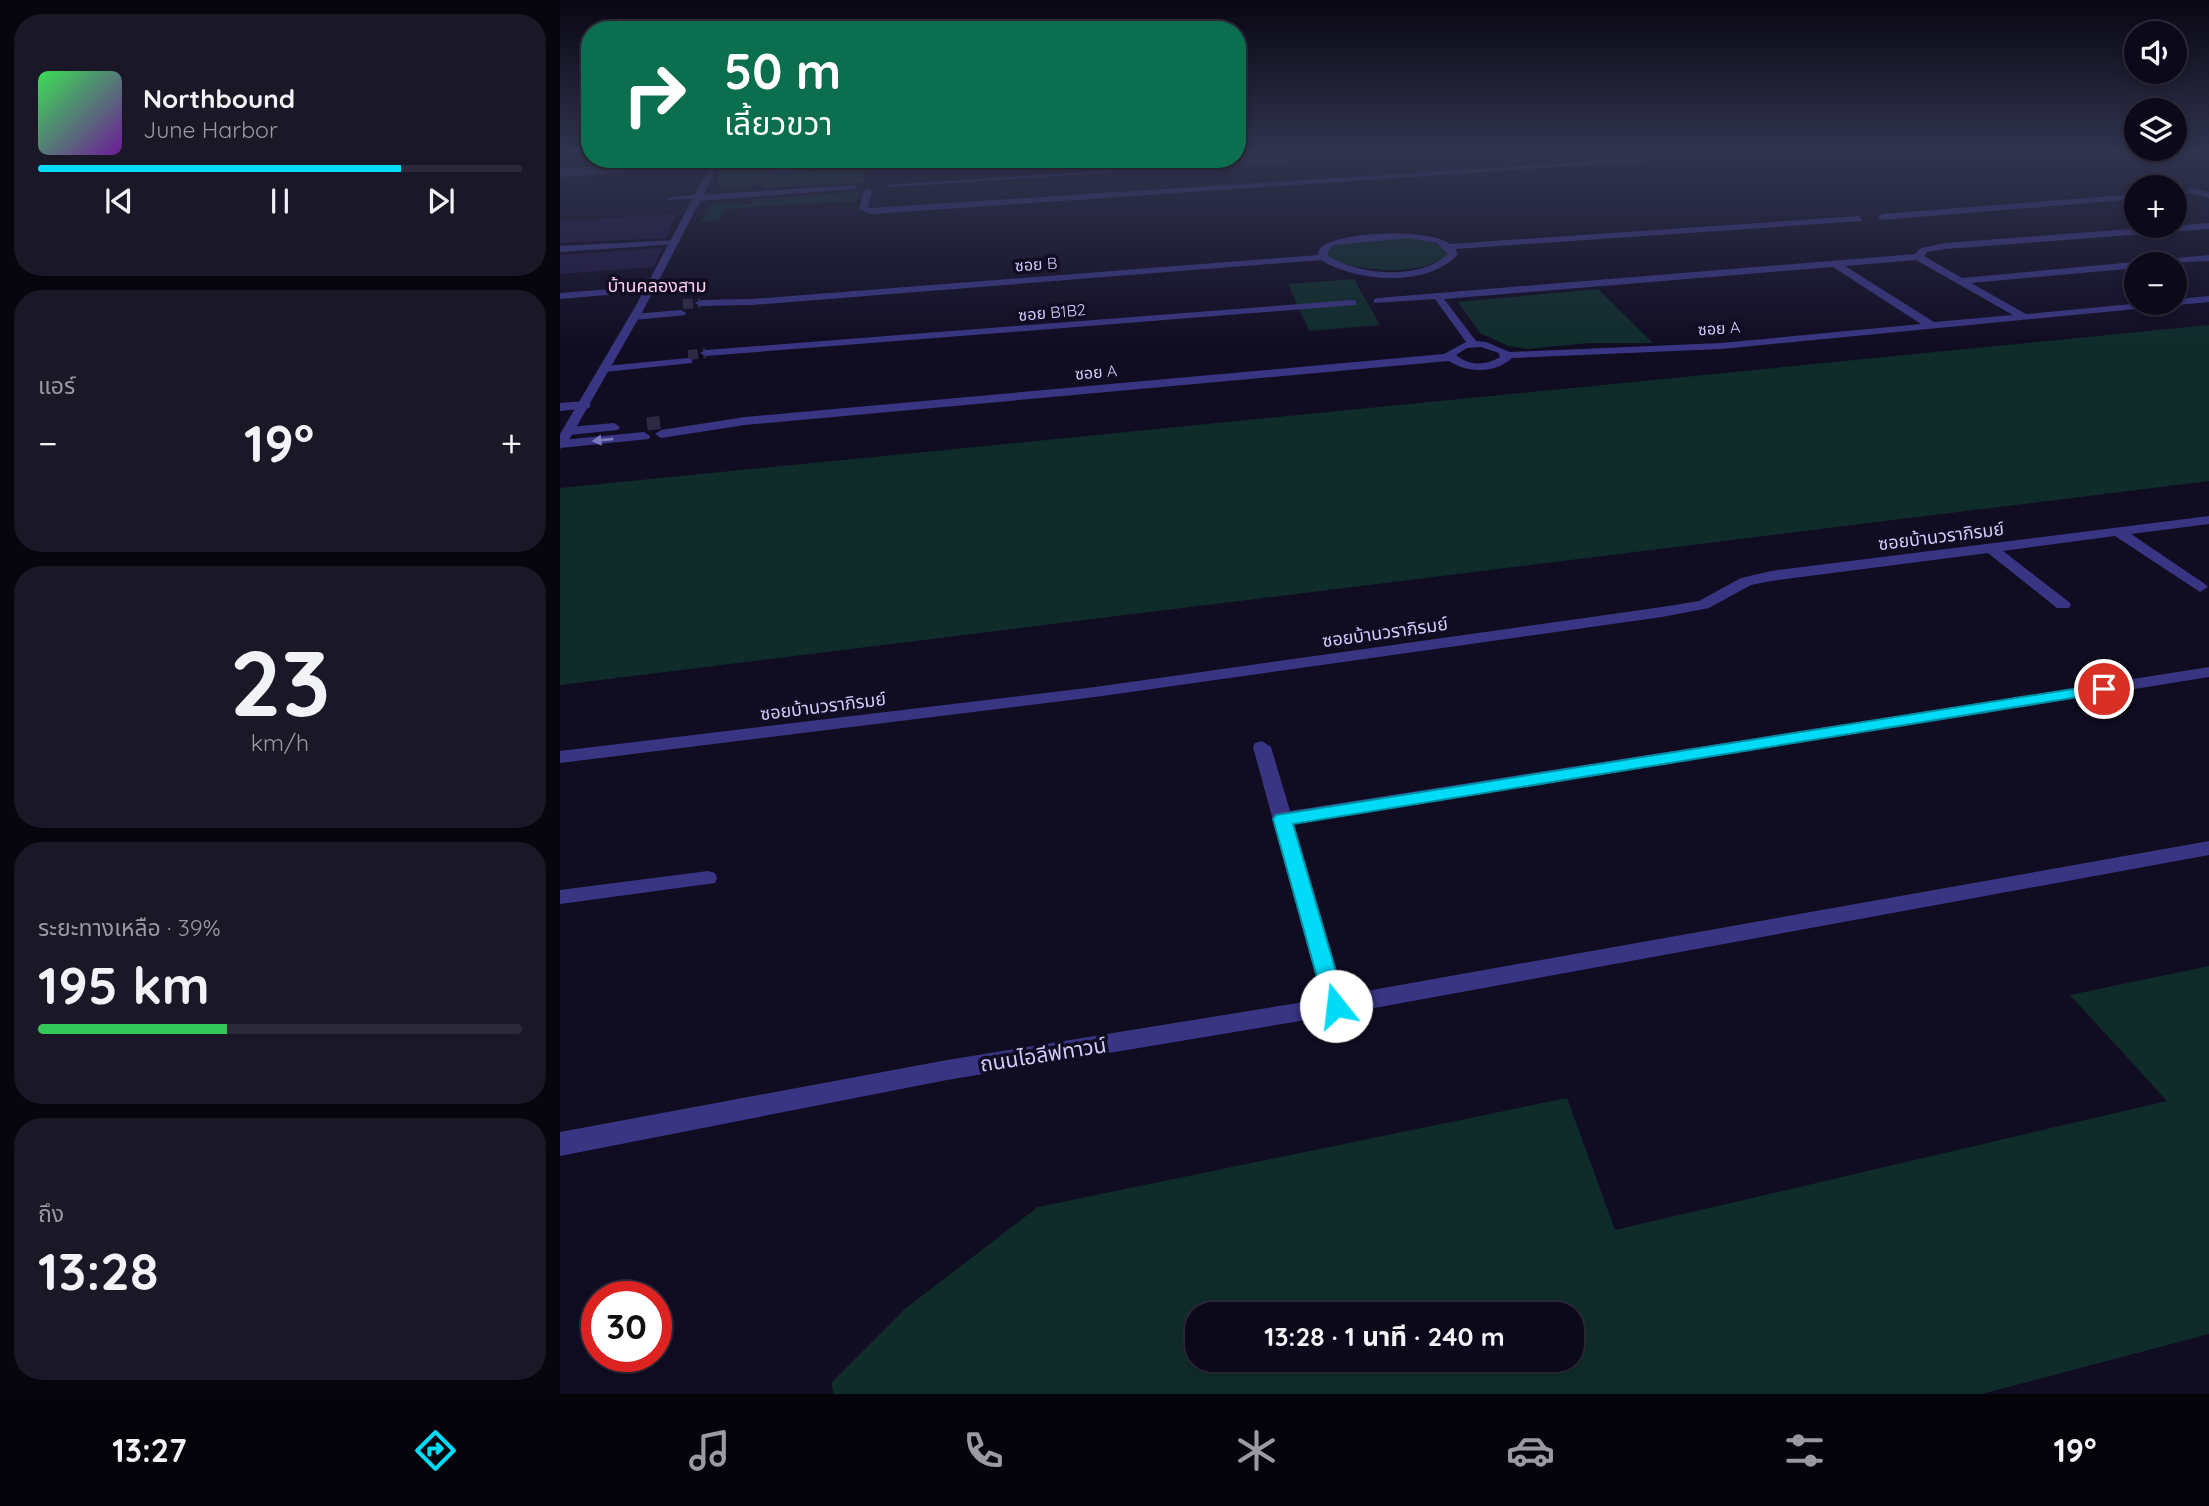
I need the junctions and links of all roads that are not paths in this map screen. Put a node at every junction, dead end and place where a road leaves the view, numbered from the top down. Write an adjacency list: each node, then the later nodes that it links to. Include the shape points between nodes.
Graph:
1 (688, 217): 4 (street)
2 (1859, 217): 5 (street, ซอย B)
3 (2209, 226): 8 (street, via 1945,246 1924,250)
4 (676, 242): 6 (lane); 14 (street)
5 (1450, 247): 7 (street, ซอย B, via 1425,236 1369,237 1331,243); 7 (street, ซอย B, via 1453,254 1440,267 1404,272 1360,273)
6 (560, 249)
7 (1323, 257): 21 (street, ซอย B)
8 (1918, 257): 11 (street); 13 (street)
9 (2209, 258): 10 (street)
10 (2187, 260)
11 (1835, 263): 16 (street); 26 (street)
12 (2124, 266): 13 (street)
13 (1962, 281): 25 (street)
14 (650, 289): 15 (street); 24 (street)
15 (560, 296)
16 (1438, 297): 18 (street); 27 (street)
17 (2209, 299): 19 (street, ซอย A)
18 (1378, 301)
19 (2187, 302)
20 (1352, 303): 29 (street, ซอย B1B2)
21 (697, 307)
22 (682, 308): 24 (street)
23 (2124, 308): 25 (street, ซอย A)
24 (637, 312): 32 (street)
25 (2024, 317): 26 (street, ซอย A)
26 (1932, 326): 28 (street, ซอย A, via 1721,346)
27 (1473, 344): 28 (street, ซอย A, via 1499,348); 30 (street, ซอย A, via 1457,347)
28 (1507, 355): 30 (street, ซอย A, via 1503,362 1488,366 1461,364)
29 (705, 357)
30 (1451, 357): 36 (street, ซอย A)
31 (688, 358): 32 (street)
32 (607, 365): 33 (street)
33 (585, 405): 34 (street); 35 (street)
34 (560, 407)
35 (567, 426): 37 (street); 37 (street, one-way to 37, via 646,430)
36 (663, 428)
37 (560, 445)
38 (2209, 520): 39 (street, ซอยบ้านวราภิรมย์)
39 (2118, 532): 40 (street, ซอยบ้านวราภิรมย์); 41 (street)
40 (1992, 549): 42 (street); 45 (street, ซอยบ้านวราภิรมย์, via 1771,576 1746,581 1703,605 1662,612 1095,692)
41 (2200, 587)
42 (2063, 605)
43 (2209, 672): 46 (street)
44 (1262, 747): 46 (street)
45 (560, 757)
46 (1282, 819): 50 (street)
47 (2209, 848): 50 (street, ถนนไอลีฟทาวน์)
48 (708, 878): 49 (lane)
49 (560, 897)
50 (1336, 1006): 51 (street, ถนนไอลีฟทาวน์, via 947,1070)
51 (560, 1144)

